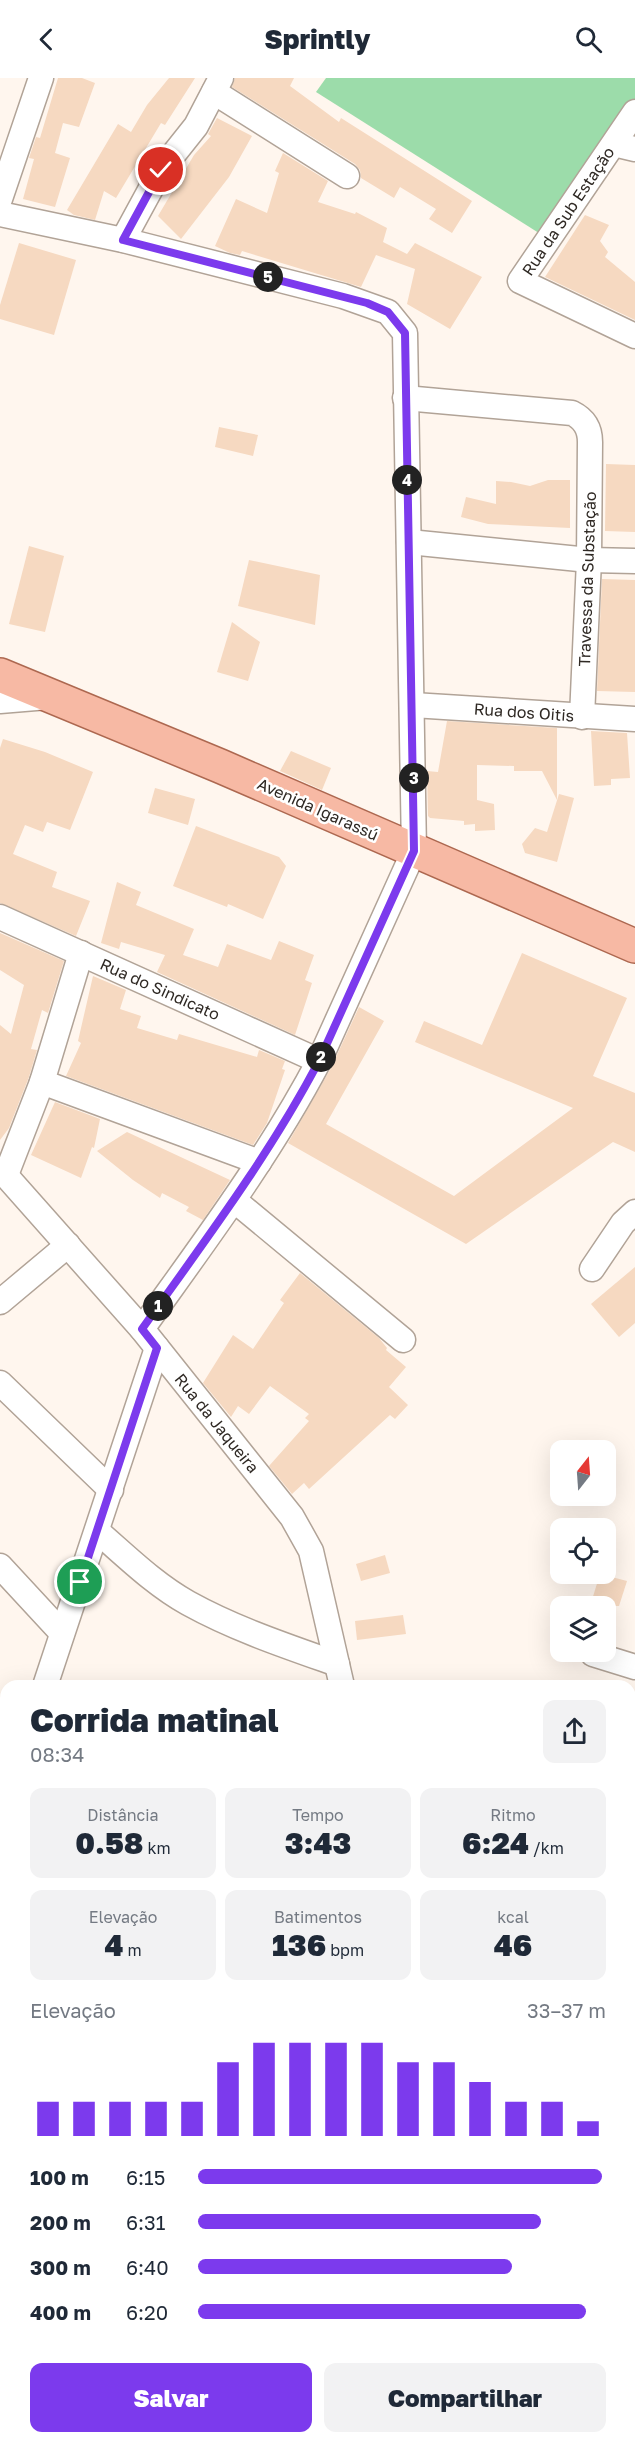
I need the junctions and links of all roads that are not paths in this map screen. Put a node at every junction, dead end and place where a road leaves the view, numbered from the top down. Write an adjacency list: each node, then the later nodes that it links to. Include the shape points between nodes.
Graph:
1 (26, 78): 5 (street)
2 (41, 78): 5 (street)
3 (218, 85): 8 (street); 11 (street, via 192,134 161,170)
4 (635, 112): 6 (street, Rua da Sub Estação)
5 (9, 133): 7 (street); 9 (street)
6 (624, 146): 12 (street, Rua da Sub Estação, via 520,281)
7 (0, 156)
8 (347, 176)
9 (0, 199)
10 (0, 214): 11 (street)
11 (123, 240): 13 (street, via 343,296 388,312 405,333)
12 (635, 336)
13 (405, 398): 14 (street); 15 (street, Travessa da Substação, via 572,413 580,417 590,442)
14 (409, 542): 15 (street); 20 (street)
15 (589, 560): 16 (street); 21 (street, Travessa da Substação)
16 (635, 561)
17 (0, 675): 18 (main road, Avenida Igarassú)
18 (53, 697): 19 (street); 23 (main road, Avenida Igarassú)
19 (0, 701)
20 (412, 705): 21 (street, Rua dos Oitis); 23 (street)
21 (582, 717): 22 (street, Rua dos Oitis)
22 (635, 718)
23 (414, 851): 25 (main road, Avenida Igarassú); 27 (street)
24 (0, 917): 26 (street, Rua do Sindicato)
25 (635, 946)
26 (81, 953): 27 (street, Rua do Sindicato); 28 (street)
27 (319, 1061): 29 (street)
28 (42, 1082): 29 (street); 30 (street)
29 (259, 1162): 31 (street)
30 (3, 1172): 33 (street, Rua da Jaqueira)
31 (234, 1200): 36 (street); 37 (street)
32 (635, 1212): 34 (street)
33 (68, 1245): 35 (street); 36 (street, Rua da Jaqueira)
34 (592, 1269)
35 (0, 1302)
36 (142, 1329): 38 (street, Rua da Jaqueira)
37 (403, 1340)
38 (157, 1348): 40 (street); 46 (street, Rua da Jaqueira, via 292,1517 311,1551)
39 (0, 1383): 40 (street)
40 (111, 1490): 41 (street)
41 (97, 1531): 43 (street); 46 (street, via 151,1578 187,1602)
42 (0, 1566): 43 (street)
43 (62, 1633): 47 (street)
44 (616, 1661): 45 (street)
45 (635, 1667)
46 (339, 1675)
47 (47, 1680)

